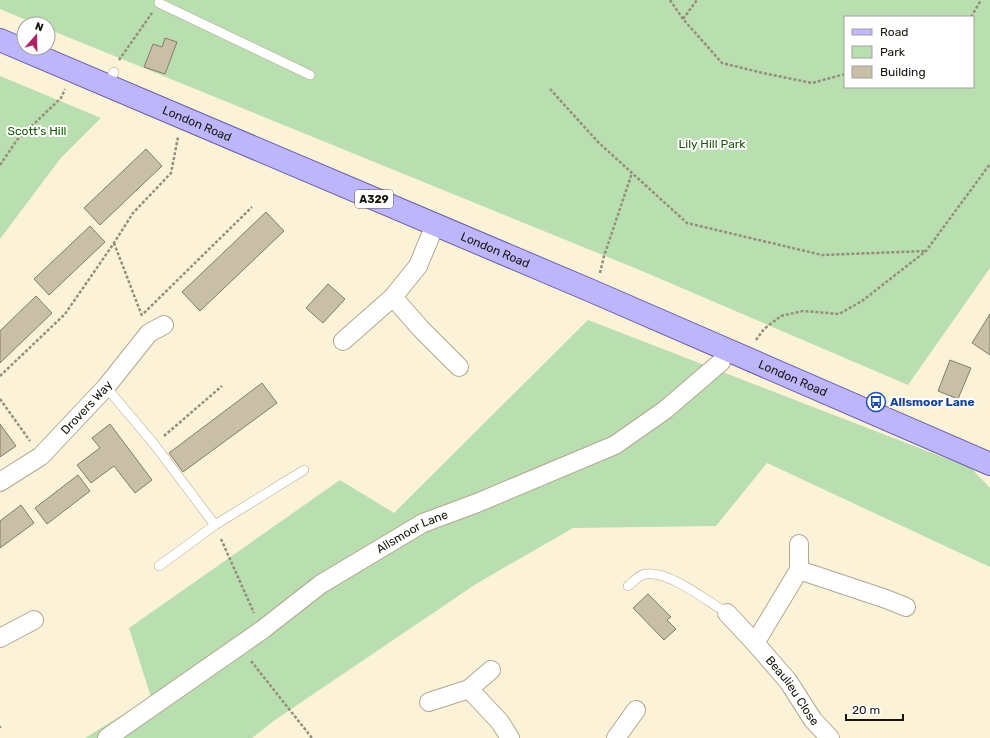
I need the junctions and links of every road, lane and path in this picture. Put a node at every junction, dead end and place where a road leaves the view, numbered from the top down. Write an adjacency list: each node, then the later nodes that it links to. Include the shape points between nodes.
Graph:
1 (670, 0): 6 (path)
2 (697, 0): 6 (path)
3 (982, 0): 5 (path)
4 (159, 3): 9 (lane); 10 (path, via 120,58)
5 (972, 16)
6 (684, 19): 8 (path, via 722,63 812,83)
7 (0, 40): 10 (main road, London Road / A329)
8 (844, 74)
9 (310, 75)
10 (111, 79): 18 (main road, London Road / A329)
11 (66, 87): 15 (path, via 60,98 17,140)
12 (550, 89): 16 (path, via 598,142)
13 (179, 134): 19 (path, via 171,173 133,213)
14 (990, 164): 20 (path)
15 (0, 166)
16 (632, 173): 20 (path, via 687,223 822,255); 21 (path, via 604,256)
17 (252, 207): 23 (path)
18 (435, 225): 22 (street, via 418,266); 28 (main road, London Road / A329)
19 (114, 243): 23 (path); 30 (path, via 65,314)
20 (926, 251): 27 (path, via 862,301 839,314 802,311 781,316 764,329)
21 (599, 279)
22 (393, 297): 26 (street); 29 (street)
23 (142, 315): 25 (path)
24 (164, 325): 25 (street, Drovers Way)
25 (149, 334): 32 (street, Drovers Way)
26 (343, 341)
27 (753, 344)
28 (724, 356): 36 (main road, London Road / A329); 47 (street, Allsmoor Lane, via 665,410 615,445 423,523 321,584)
29 (459, 367)
30 (0, 376)
31 (222, 386): 34 (path)
32 (106, 387): 34 (lane); 35 (street, Drovers Way)
33 (0, 398): 35 (path)
34 (154, 444): 39 (lane)
35 (41, 456): 38 (street, Drovers Way)
36 (990, 464)
37 (304, 470): 39 (lane)
38 (0, 482)
39 (215, 526): 41 (lane); 47 (path)
40 (799, 544): 42 (street)
41 (159, 566)
42 (799, 570): 44 (street); 49 (street)
43 (628, 586): 45 (lane, via 644,574 658,574 671,578)
44 (906, 607)
45 (727, 613): 49 (street, Beaulieu Close)
46 (34, 620): 48 (street)
47 (262, 630): 50 (street, Allsmoor Lane)
48 (0, 638)
49 (755, 643): 59 (street, Beaulieu Close, via 788,681 814,720)
50 (240, 646): 55 (street, Allsmoor Lane); 56 (path)
51 (491, 670): 52 (street)
52 (469, 689): 53 (street); 57 (street, via 500,722)
53 (429, 702)
54 (636, 710): 58 (street)
55 (106, 738)
56 (312, 738)
57 (510, 738)
58 (616, 738)
59 (830, 738)

